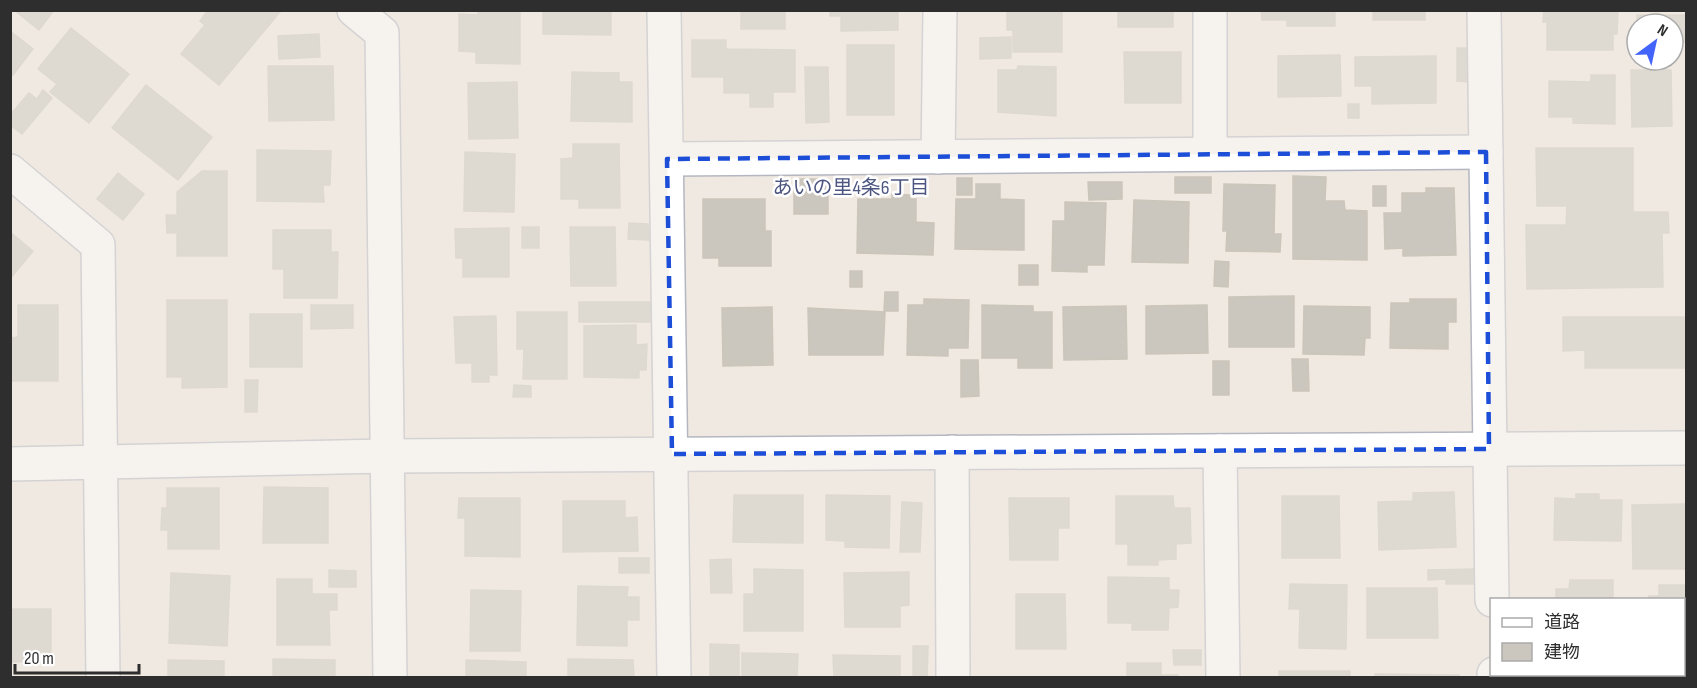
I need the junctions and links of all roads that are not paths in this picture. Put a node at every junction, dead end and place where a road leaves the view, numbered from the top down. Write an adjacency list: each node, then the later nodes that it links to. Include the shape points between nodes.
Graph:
1 (354, 10): 16 (street, via 382,33)
2 (664, 10): 9 (street)
3 (939, 10): 8 (street)
4 (1210, 10): 7 (street)
5 (1484, 10): 6 (street)
6 (1486, 152): 7 (street); 12 (street)
7 (1210, 154): 8 (street)
8 (938, 157): 9 (street)
9 (667, 159): 15 (street)
10 (10, 171): 17 (street, via 98,245)
11 (1686, 448): 12 (street)
12 (1489, 449): 13 (street); 19 (street)
13 (1220, 451): 14 (street); 24 (street)
14 (952, 452): 15 (street); 23 (street)
15 (672, 454): 16 (street); 22 (street)
16 (387, 456): 17 (street); 21 (street)
17 (102, 462): 18 (street); 20 (street)
18 (10, 464)
19 (1492, 598)
20 (103, 678)
21 (390, 678)
22 (674, 678)
23 (953, 678)
24 (1223, 678)

